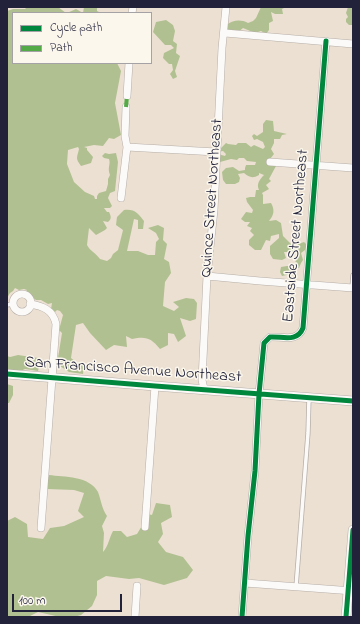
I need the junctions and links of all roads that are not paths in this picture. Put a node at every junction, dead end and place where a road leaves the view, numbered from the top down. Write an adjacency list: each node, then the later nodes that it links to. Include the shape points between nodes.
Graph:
1 (226, 7): 2 (street, Quince Street Northeast)
2 (225, 33): 3 (street); 9 (street, Quince Street Northeast)
3 (326, 41): 4 (street); 11 (street, Eastside Street Northeast)
4 (353, 44)
5 (129, 64): 6 (street)
6 (127, 96)
7 (126, 107): 8 (street)
8 (127, 147): 9 (street); 13 (street)
9 (216, 152): 15 (street, Quince Street Northeast, via 214,210)
10 (270, 162): 11 (street)
11 (316, 165): 12 (street); 16 (street, Eastside Street Northeast)
12 (353, 168)
13 (121, 198)
14 (353, 275): 17 (lane)
15 (207, 276): 16 (street); 23 (street, Quince Street Northeast, via 202,380)
16 (306, 285): 17 (street); 24 (street, Eastside Street Northeast, via 302,331 290,338 270,337 264,343)
17 (352, 288)
18 (10, 304): 19 (street, via 20,312 28,310); 19 (street, via 14,298 25,295)
19 (30, 304): 21 (street, via 48,310 55,319)
20 (7, 374): 21 (street, San Francisco Avenue Northeast)
21 (51, 378): 22 (street, San Francisco Avenue Northeast); 28 (street)
22 (155, 386): 23 (street, San Francisco Avenue Northeast); 27 (street)
23 (204, 389): 24 (street, San Francisco Avenue Northeast)
24 (259, 394): 25 (street, San Francisco Avenue Northeast); 30 (street, Eastside Street Northeast)
25 (309, 397): 26 (street, San Francisco Avenue Northeast); 32 (lane)
26 (353, 401)
27 (145, 527)
28 (41, 528)
29 (353, 530): 33 (street)
30 (245, 583): 32 (street); 35 (street, Eastside Street Northeast)
31 (138, 586): 34 (street)
32 (296, 587): 33 (street)
33 (350, 591): 36 (street)
34 (135, 617)
35 (242, 617)
36 (346, 617)

